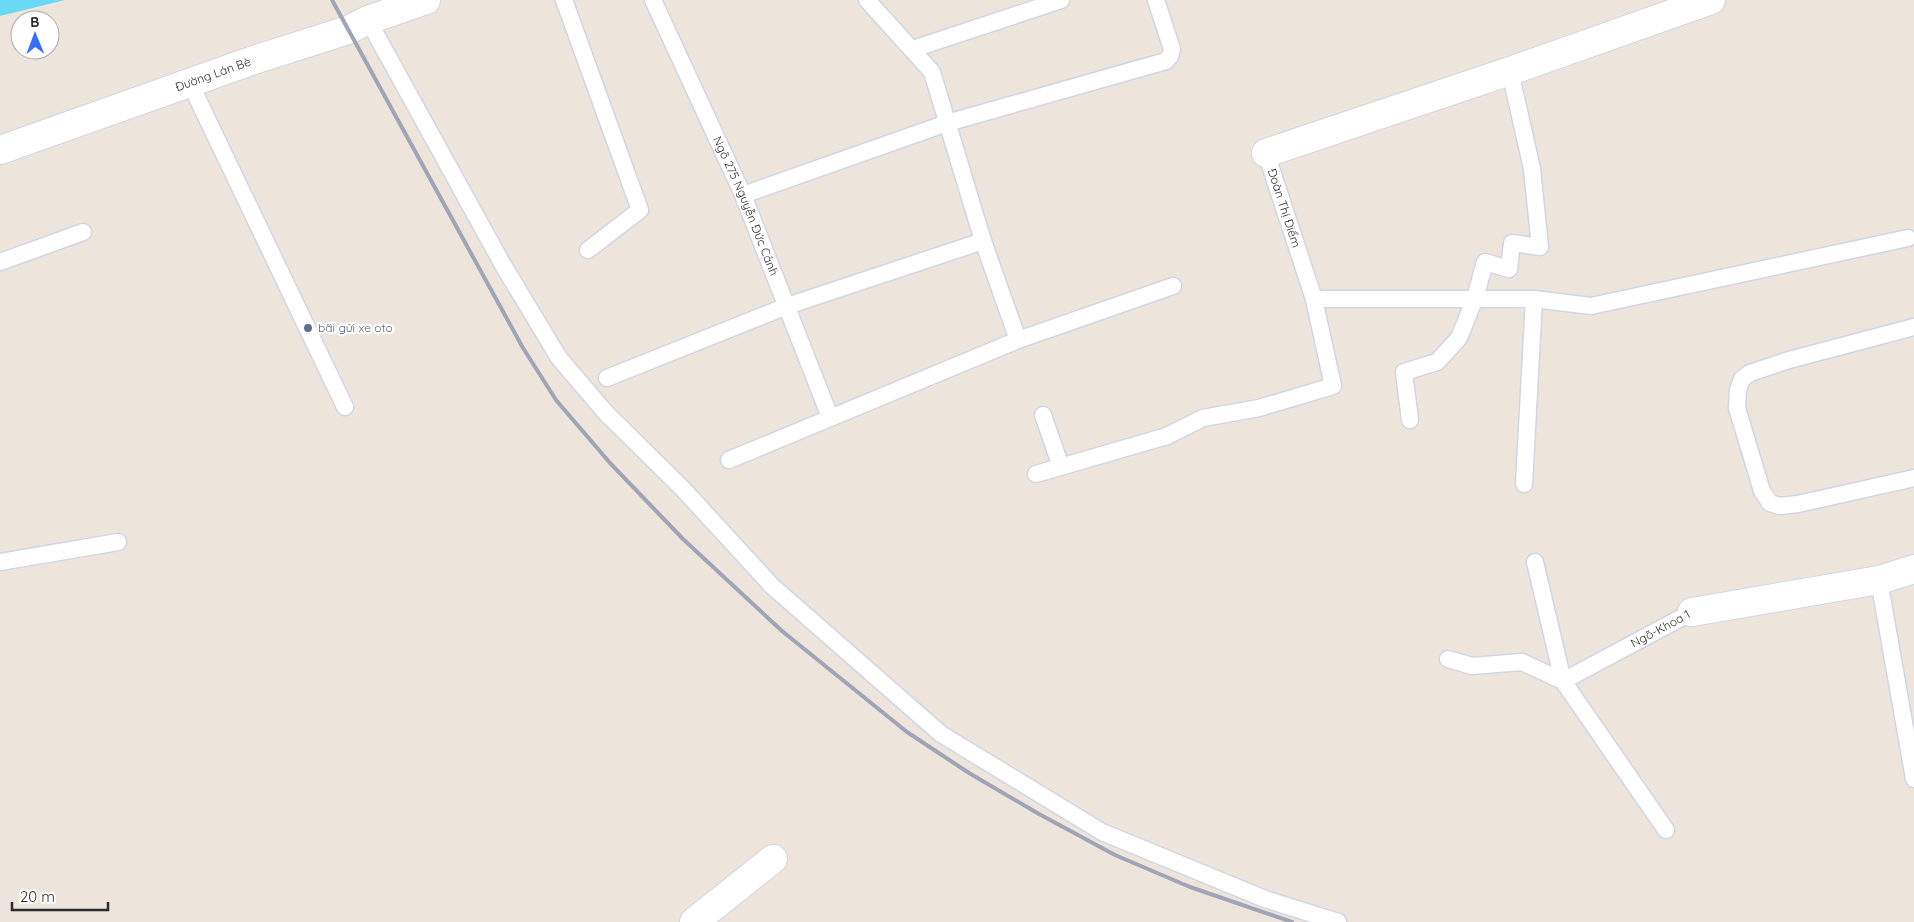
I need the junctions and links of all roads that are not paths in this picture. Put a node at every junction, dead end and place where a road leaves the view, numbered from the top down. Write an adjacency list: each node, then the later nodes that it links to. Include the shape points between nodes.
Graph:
1 (426, 0): 8 (street, Đường Lán Bè)
2 (564, 0): 19 (lane, via 640,210)
3 (653, 0): 15 (lane, Ngõ 275 Nguyễn Đức Cảnh)
4 (867, 0): 9 (lane)
5 (1061, 0): 9 (lane)
6 (1156, 0): 12 (lane, via 1172,49 1166,61)
7 (1711, 0): 10 (street, Đoàn Thị Điểm)
8 (368, 20): 11 (street, Đường Lán Bè, via 348,30); 50 (lane, via 503,265 560,358 606,413 683,489 772,586 941,734 1102,832 1265,899)
9 (913, 49): 12 (lane, via 932,72)
10 (1510, 71): 14 (street, Đoàn Thị Điểm); 22 (lane, via 1532,169 1540,247 1512,243 1510,269 1486,262)
11 (190, 83): 13 (street, Đường Lán Bè); 29 (lane)
12 (947, 123): 15 (lane); 18 (lane)
13 (0, 150)
14 (1266, 153): 23 (lane, Đoàn Thị Điểm)
15 (743, 195): 25 (lane, Ngõ 275 Nguyễn Đức Cảnh)
16 (83, 232): 20 (lane)
17 (1908, 238): 24 (lane, via 1591,306)
18 (983, 242): 25 (lane); 27 (lane)
19 (588, 250)
20 (0, 262)
21 (1173, 286): 27 (lane)
22 (1475, 298): 23 (lane); 24 (lane); 32 (lane, via 1459,338 1437,362 1404,372)
23 (1314, 299): 34 (lane, Đoàn Thị Điểm, via 1333,386 1259,408 1203,418 1167,436)
24 (1534, 299): 37 (lane)
25 (787, 306): 28 (lane); 31 (lane, Ngõ 275 Nguyễn Đức Cảnh)
26 (1914, 327): 36 (lane, via 1750,373 1742,379 1737,408 1762,491 1770,503 1780,506 1798,504)
27 (1018, 340): 31 (lane)
28 (607, 378)
29 (345, 407)
30 (1044, 415): 34 (lane)
31 (830, 417): 33 (lane)
32 (1410, 420)
33 (729, 460)
34 (1061, 467): 35 (lane, Đoàn Thị Điểm)
35 (1036, 474)
36 (1914, 478)
37 (1524, 484)
38 (118, 542): 39 (lane)
39 (0, 562)
40 (1534, 562): 45 (lane)
41 (1914, 569): 42 (street, Ngõ-Khoa 1)
42 (1879, 580): 43 (street, Ngõ-Khoa 1); 46 (lane)
43 (1692, 612): 45 (lane, Ngõ-Khoa 1)
44 (1448, 659): 45 (lane, via 1472,666 1522,662)
45 (1564, 681): 47 (lane)
46 (1914, 779)
47 (1666, 830)
48 (773, 859): 49 (street)
49 (694, 922)
50 (1338, 922)

